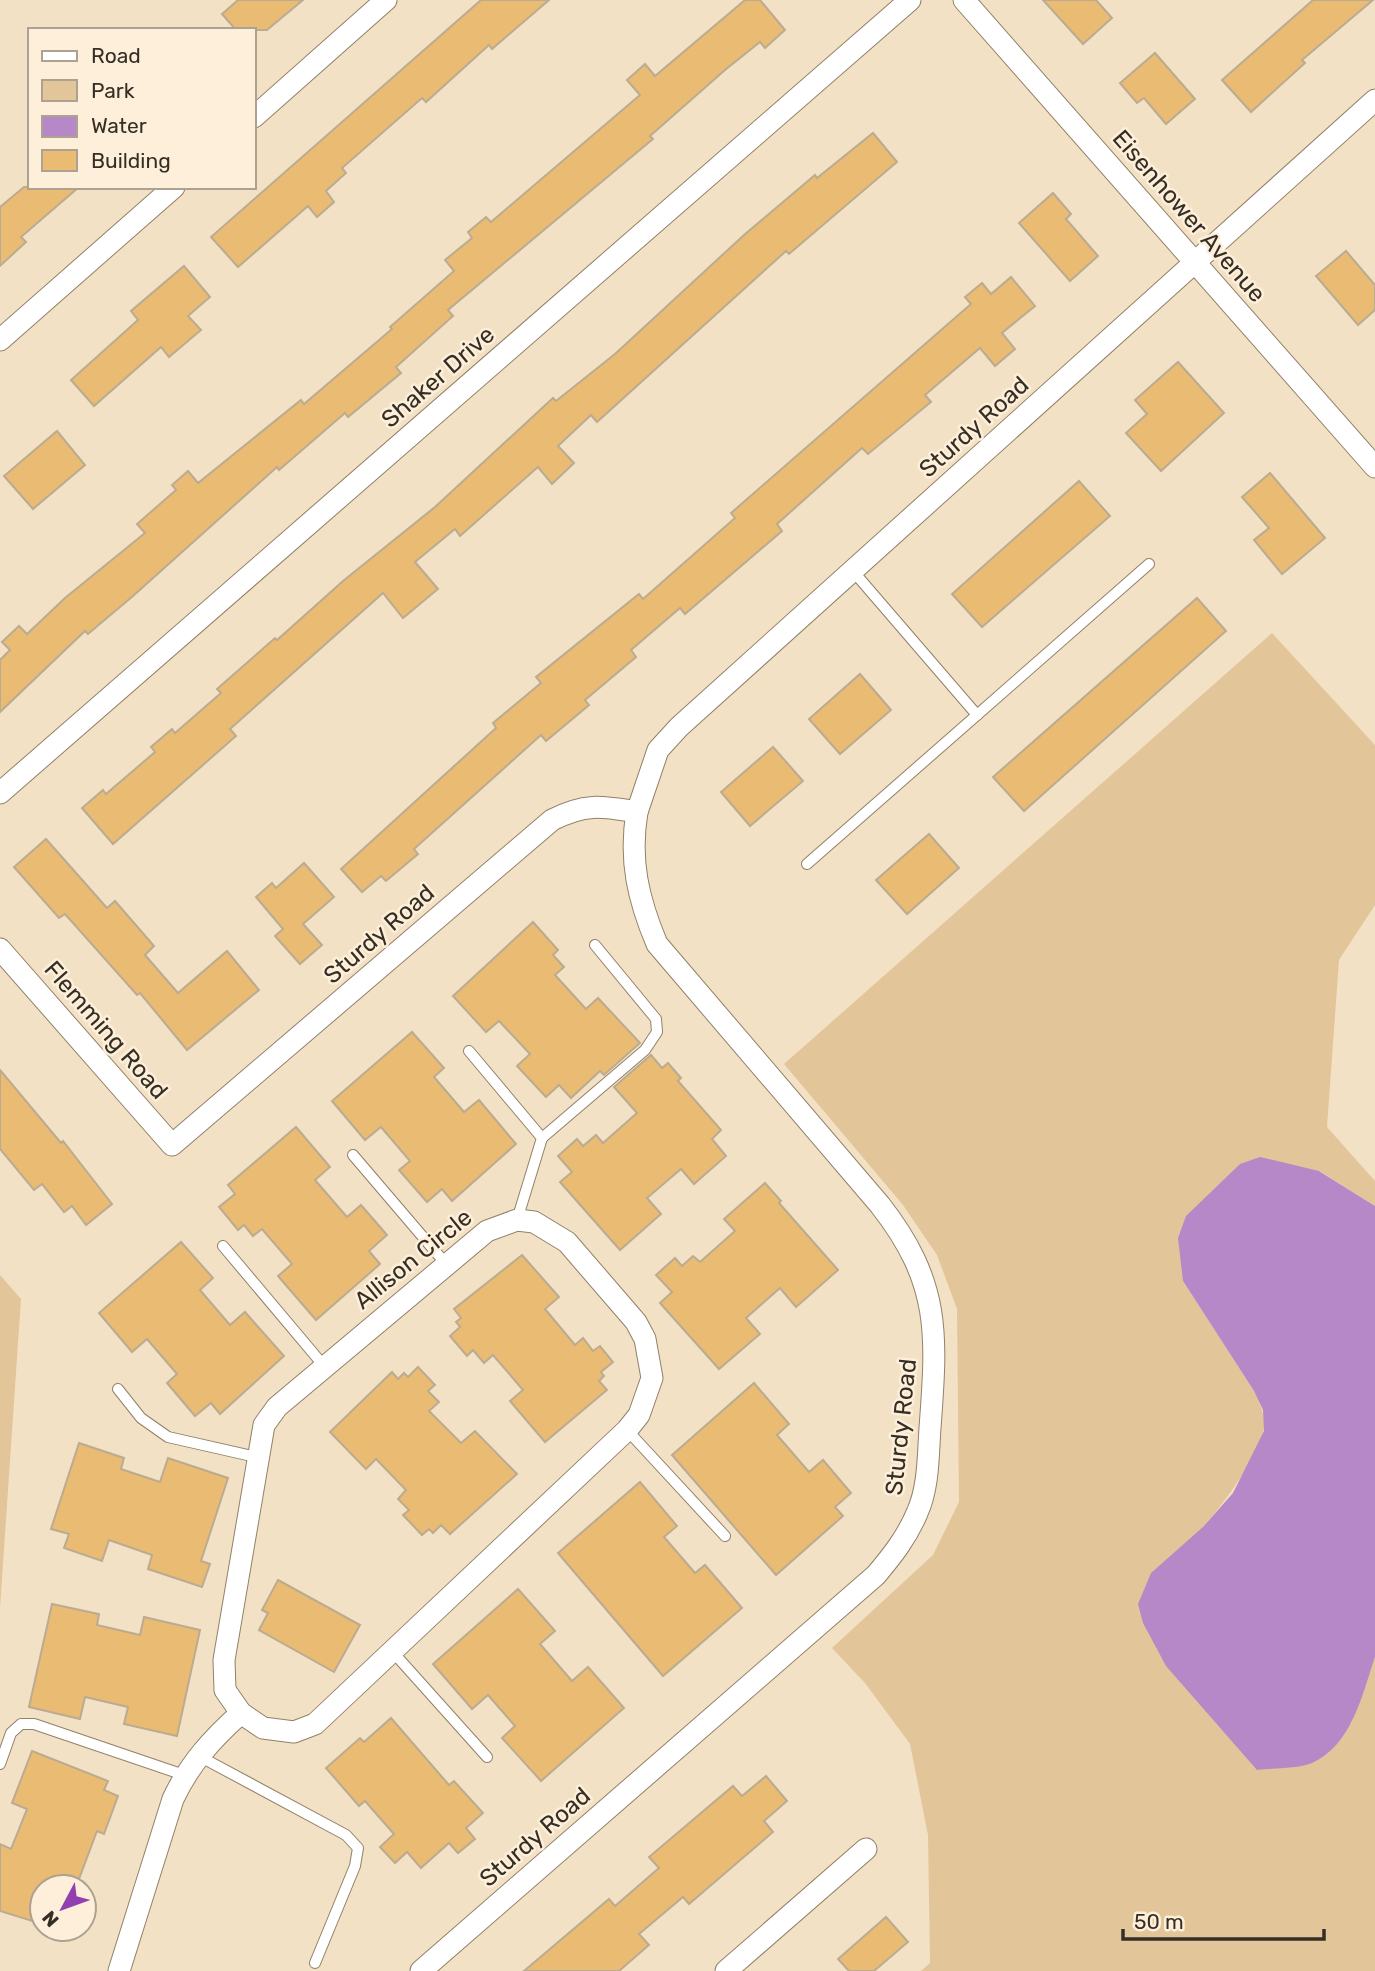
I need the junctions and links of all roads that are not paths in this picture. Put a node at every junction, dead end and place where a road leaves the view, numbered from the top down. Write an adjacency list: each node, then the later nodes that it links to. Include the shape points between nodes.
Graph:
1 (386, 0): 5 (street)
2 (910, 0): 13 (street, Shaker Drive)
3 (964, 0): 7 (street, Eisenhower Avenue)
4 (1375, 100): 7 (street, Sturdy Road)
5 (256, 115)
6 (172, 189): 8 (street)
7 (1196, 264): 9 (street, Eisenhower Avenue); 11 (street, Sturdy Road)
8 (0, 340)
9 (1375, 467)
10 (1149, 564): 12 (lane)
11 (853, 571): 12 (lane); 14 (street, Sturdy Road, via 668,738 650,766)
12 (977, 715): 15 (lane)
13 (0, 793)
14 (637, 812): 20 (street, Sturdy Road, via 576,807 552,820); 39 (street, Sturdy Road, via 632,840 634,874 657,944 880,1205 904,1235 921,1270 933,1311 936,1351 927,1474 919,1511 900,1546 876,1575)
15 (807, 864)
16 (594, 946): 19 (lane, via 656,1019 657,1032 645,1050)
17 (0, 950): 20 (street, Flemming Road)
18 (469, 1051): 19 (lane)
19 (542, 1138): 22 (lane)
20 (172, 1145)
21 (353, 1155): 24 (lane)
22 (517, 1220): 24 (street, Allison Circle, via 486,1231); 27 (street, via 550,1228 567,1242 636,1322 645,1339 652,1378 643,1407)
23 (223, 1246): 25 (lane)
24 (446, 1265): 25 (street, Allison Circle)
25 (324, 1366): 28 (street, Allison Circle, via 277,1406 264,1426)
26 (118, 1389): 28 (lane, via 141,1418 168,1437)
27 (626, 1430): 29 (lane); 30 (street)
28 (257, 1457): 31 (street, Allison Circle, via 224,1660 225,1690)
29 (725, 1536)
30 (392, 1651): 31 (street, via 315,1724 294,1732 263,1728); 33 (lane)
31 (241, 1713): 32 (street)
32 (197, 1755): 35 (street); 37 (lane, via 346,1835 358,1848)
33 (487, 1757)
34 (0, 1764): 35 (lane, via 11,1733 21,1724 34,1724)
35 (184, 1775): 38 (street)
36 (866, 1849): 40 (street)
37 (315, 1963)
38 (119, 1971)
39 (421, 1971)
40 (726, 1971)

